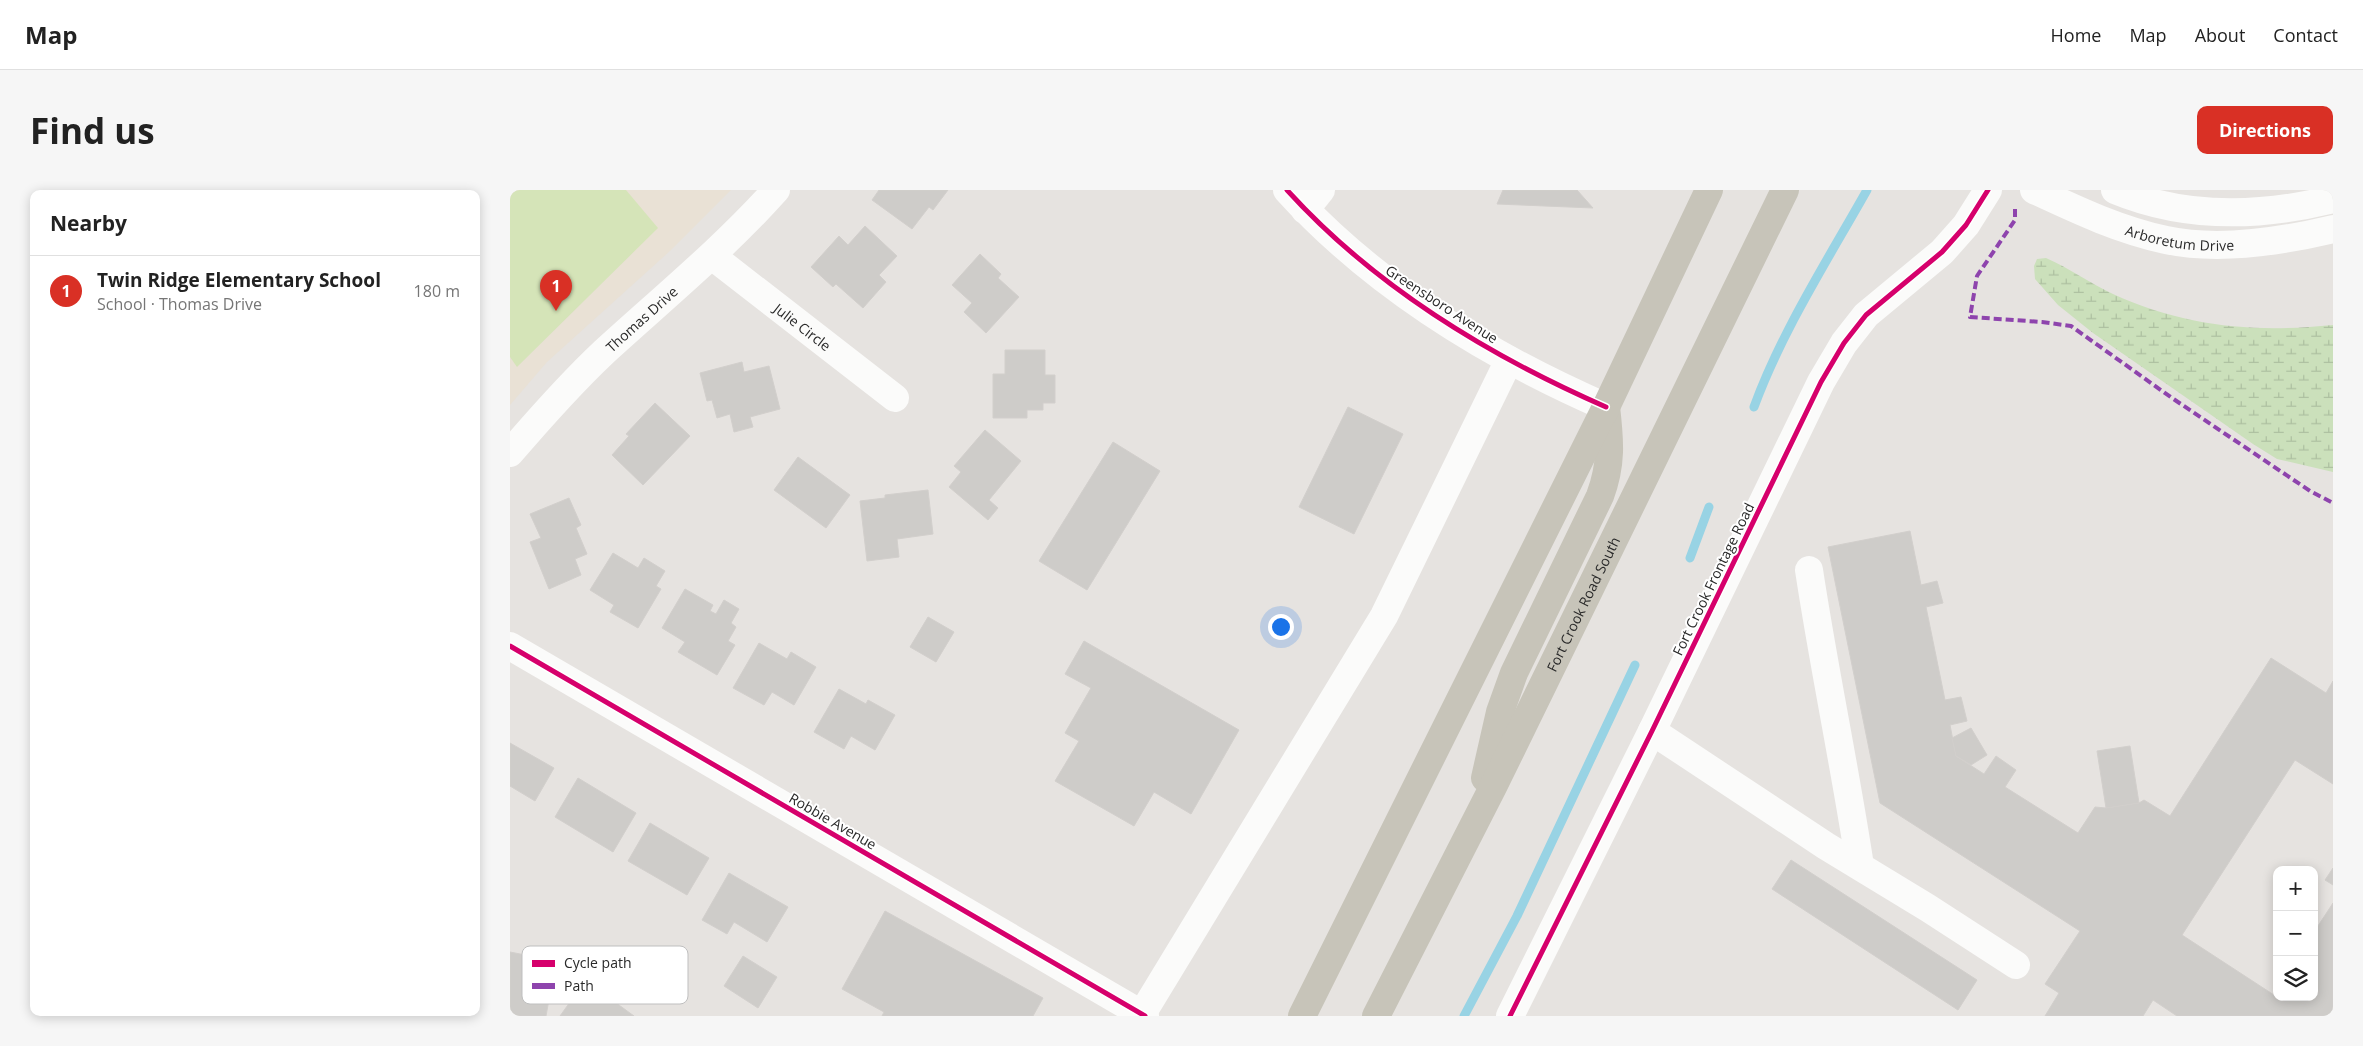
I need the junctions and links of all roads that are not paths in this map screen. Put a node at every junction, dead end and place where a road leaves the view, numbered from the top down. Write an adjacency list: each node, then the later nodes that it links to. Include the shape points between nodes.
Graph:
1 (776, 190): 11 (street, Thomas Drive)
2 (1287, 190): 8 (street, Greensboro Avenue)
3 (1709, 190): 14 (main road)
4 (1785, 190): 19 (main road, Fort Crook Road South)
5 (1988, 190): 18 (street, Fort Crook Frontage Road, via 1966,226 1942,252 1866,315 1844,343 1821,382)
6 (2034, 190): 10 (street, Arboretum Drive, via 2124,229 2168,241 2254,243)
7 (2115, 190): 9 (street, Arboretum Drive, via 2183,210 2238,213 2297,208)
8 (1313, 200): 12 (street, Greensboro Avenue, via 1372,271 1418,306)
9 (2333, 200)
10 (2333, 229)
11 (712, 256): 13 (street, Julie Circle); 15 (street, Thomas Drive, via 602,353 555,399)
12 (1509, 360): 14 (street, Greensboro Avenue, via 1548,382); 22 (street, via 1384,616)
13 (895, 398)
14 (1606, 407): 19 (main road, via 1610,461 1606,479 1514,673 1500,712); 23 (main road)
15 (510, 453)
16 (1809, 570): 20 (street)
17 (510, 646): 22 (street, Robbie Avenue)
18 (1652, 732): 20 (street); 25 (street, Fort Crook Frontage Road)
19 (1476, 819): 24 (main road, Fort Crook Road South)
20 (1860, 866): 21 (street)
21 (2016, 965)
22 (1130, 1012)
23 (1302, 1016)
24 (1376, 1016)
25 (1510, 1016)

